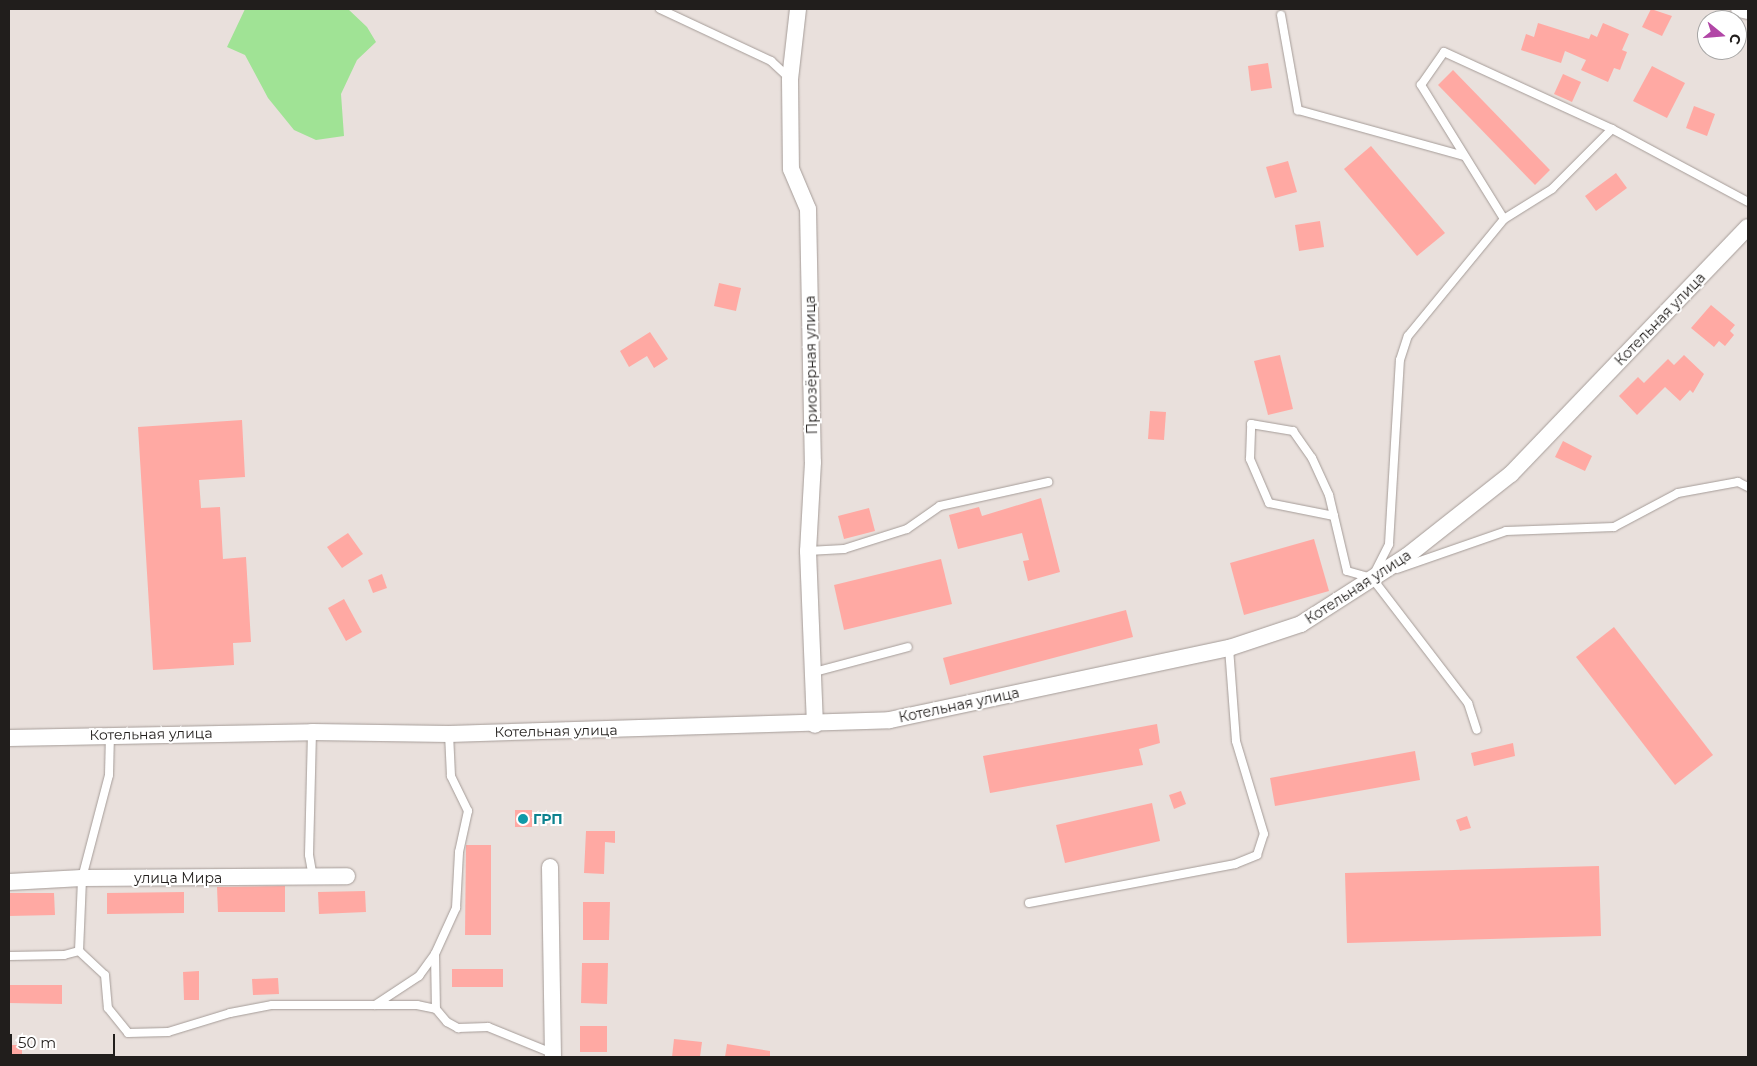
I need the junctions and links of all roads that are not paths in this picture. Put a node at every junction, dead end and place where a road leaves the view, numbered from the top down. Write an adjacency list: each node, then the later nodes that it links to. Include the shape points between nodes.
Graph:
1 (660, 9): 6 (lane, via 771,61)
2 (798, 9): 6 (street, Приозёрная улица)
3 (1739, 9): 4 (street)
4 (1748, 11)
5 (1281, 15): 8 (lane, via 1298,110)
6 (790, 79): 15 (street, Приозёрная улица, via 791,169 808,209 813,462)
7 (1612, 129): 8 (lane, via 1444,52 1421,85); 9 (lane); 10 (lane, via 1552,189)
8 (1464, 156): 10 (lane)
9 (1748, 202)
10 (1504, 219): 16 (lane, via 1408,336 1400,360 1389,544)
11 (1748, 227): 16 (street, Котельная улица, via 1511,474 1407,556)
12 (1048, 482): 15 (lane, via 940,506 907,529 844,548)
13 (1748, 487): 16 (lane, via 1738,482 1678,493 1614,527 1506,531)
14 (1334, 516): 14 (lane, via 1269,504 1250,459 1251,424 1293,431 1312,458 1329,495); 16 (lane, via 1347,571)
15 (808, 551): 19 (street, Приозёрная улица)
16 (1372, 578): 18 (street, Котельная улица, via 1301,624); 21 (lane, via 1468,703)
17 (908, 647): 19 (lane)
18 (1229, 648): 20 (street, Котельная улица, via 890,720); 31 (lane, via 1236,741 1264,834 1257,855 1235,864)
19 (814, 672): 20 (street, Приозёрная улица)
20 (815, 725): 23 (street, Котельная улица)
21 (1477, 730)
22 (312, 732): 23 (street, Котельная улица); 24 (street, Котельная улица); 28 (lane, via 309,855)
23 (449, 734): 33 (lane, via 452,776 468,811 459,852 456,908)
24 (110, 735): 25 (street, Котельная улица); 29 (lane, via 109,775)
25 (9, 738)
26 (550, 867): 37 (street)
27 (347, 876): 28 (street, улица Мира)
28 (313, 877): 29 (street, улица Мира)
29 (82, 878): 30 (street, улица Мира); 32 (lane)
30 (9, 882)
31 (1029, 903)
32 (79, 951): 34 (lane, via 64,955); 35 (lane, via 104,975 108,1008 128,1032 168,1032 230,1013 272,1005)
33 (434, 954): 35 (lane, via 419,976); 36 (lane)
34 (9, 956)
35 (375, 1005): 36 (lane, via 417,1005)
36 (436, 1009): 37 (lane, via 447,1022 458,1028 488,1027)
37 (552, 1055)

